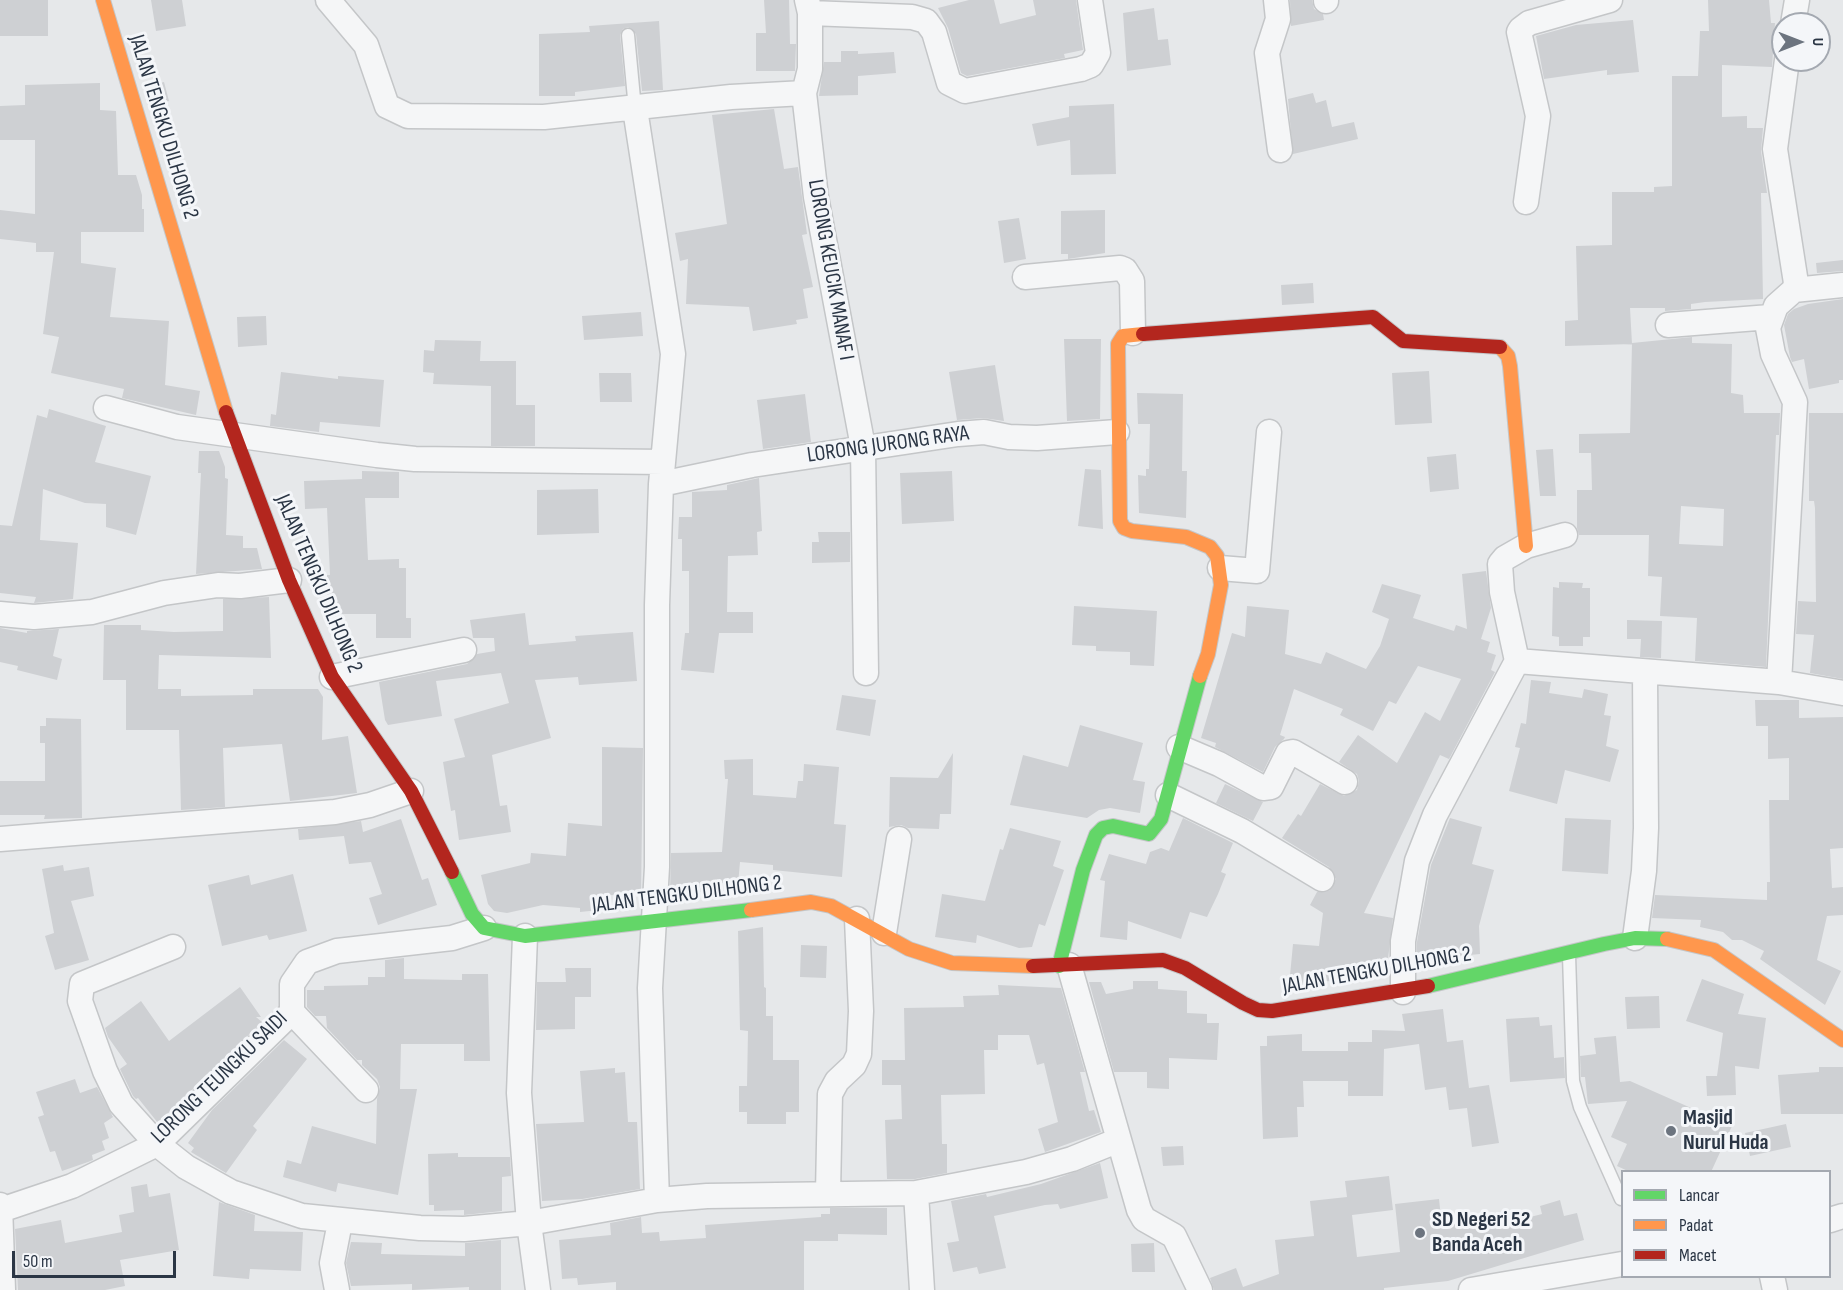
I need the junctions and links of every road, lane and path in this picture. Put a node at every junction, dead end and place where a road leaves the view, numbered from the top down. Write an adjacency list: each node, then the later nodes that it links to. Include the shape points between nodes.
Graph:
1 (103, 0): 22 (street, JALAN TENGKU DILHONG 2)
2 (328, 0): 10 (street, via 360,36 383,99 400,114 544,117)
3 (1090, 0): 6 (street, via 1098,53 1091,65 965,91 949,83 934,32 921,18)
4 (1276, 0): 11 (street, via 1278,19 1267,53)
5 (1595, 2): 12 (street, via 1529,23 1519,33 1538,116)
6 (808, 6): 9 (street, LORONG KEUCIK MANAF I, via 810,69)
7 (628, 35): 10 (lane)
8 (1785, 72): 15 (street, via 1775,149 1795,266)
9 (804, 93): 10 (street); 23 (street, LORONG KEUCIK MANAF I, via 825,257)
10 (635, 109): 24 (street, via 673,354)
11 (1280, 150)
12 (1526, 202)
13 (1025, 277): 18 (street, via 1125,270 1132,281)
14 (1843, 285): 15 (street)
15 (1794, 290): 16 (street)
16 (1770, 317): 17 (street); 35 (street, via 1769,339 1795,402)
17 (1668, 325)
18 (1133, 333): 20 (street, via 1119,340); 26 (street, via 1373,317 1403,340 1500,347 1508,356)
19 (106, 408): 22 (street, LORONG JURONG RAYA, via 177,428)
20 (1117, 432): 23 (street, LORONG JURONG RAYA, via 1021,438 984,432); 27 (street, via 1122,525 1132,531 1201,542 1210,547)
21 (1269, 432): 27 (street, via 1257,571)
22 (233, 435): 24 (street, LORONG JURONG RAYA, via 415,459); 28 (street, JALAN TENGKU DILHONG 2)
23 (863, 447): 24 (street, LORONG JURONG RAYA, via 752,465); 33 (street, LORONG KEUCIK MANAF I)
24 (662, 473): 45 (street)
25 (1565, 535): 26 (street)
26 (1526, 546): 31 (street, via 1500,564)
27 (1220, 568): 37 (street, via 1219,603 1208,654)
28 (289, 580): 29 (street, via 164,593 92,612 34,617); 34 (street, JALAN TENGKU DILHONG 2)
29 (0, 614)
30 (464, 650): 34 (street)
31 (1517, 661): 32 (street); 53 (street, via 1435,815 1417,861 1403,941)
32 (1645, 672): 35 (street); 49 (street, via 1646,828)
33 (866, 673)
34 (332, 677): 39 (street, JALAN TENGKU DILHONG 2)
35 (1779, 682): 36 (street)
36 (1843, 693)
37 (1179, 747): 38 (street, via 1263,788 1271,787 1288,753 1293,752); 40 (street)
38 (1345, 782)
39 (411, 791): 41 (street, via 335,812); 46 (street, JALAN TENGKU DILHONG 2, via 472,914)
40 (1168, 795): 43 (street, via 1242,831); 52 (street, via 1161,819 1149,834 1113,826 1096,835 1083,870)
41 (0, 839)
42 (899, 839): 47 (street)
43 (1322, 879)
44 (857, 919): 45 (street, JALAN TENGKU DILHONG 2, via 831,906 811,902); 47 (street, JALAN TENGKU DILHONG 2); 59 (street, via 859,1054 830,1094)
45 (654, 923): 48 (street, JALAN TENGKU DILHONG 2); 62 (street, via 650,988)
46 (484, 928): 48 (street, JALAN TENGKU DILHONG 2); 54 (street, LORONG TEUNGKU SAIDI, via 452,938 338,951 317,957 307,962 292,984)
47 (884, 933): 52 (street, JALAN TENGKU DILHONG 2, via 909,949 952,963)
48 (525, 936): 65 (street, via 519,1092)
49 (1635, 938): 51 (street, JALAN TENGKU DILHONG 2); 55 (street, JALAN TENGKU DILHONG 2, via 1672,939 1714,950)
50 (173, 947): 58 (street, via 82,984 79,995 105,1071 121,1104)
51 (1569, 954): 53 (street, JALAN TENGKU DILHONG 2); 61 (lane, via 1572,1081)
52 (1064, 965): 53 (street, JALAN TENGKU DILHONG 2, via 1163,960 1185,968 1258,1010); 57 (street)
53 (1403, 992)
54 (292, 1012): 56 (street); 58 (street, LORONG TEUNGKU SAIDI)
55 (1843, 1040)
56 (366, 1090)
57 (1119, 1140): 60 (street, via 1026,1172); 72 (street, via 1144,1220 1174,1236)
58 (157, 1144): 63 (street, LORONG TEUNGKU SAIDI, via 72,1186); 64 (street, via 186,1167 231,1192 302,1216)
59 (828, 1193): 60 (street); 62 (street)
60 (916, 1193): 71 (street)
61 (1621, 1199)
62 (657, 1200): 65 (street)
63 (1, 1207): 68 (street)
64 (340, 1222): 65 (street, via 464,1229); 69 (street, via 332,1263)
65 (529, 1223): 70 (street)
66 (1621, 1264): 67 (street)
67 (1517, 1285): 73 (street)
68 (3, 1290)
69 (337, 1290)
70 (538, 1290)
71 (922, 1290)
72 (1200, 1290)
73 (1471, 1290)

